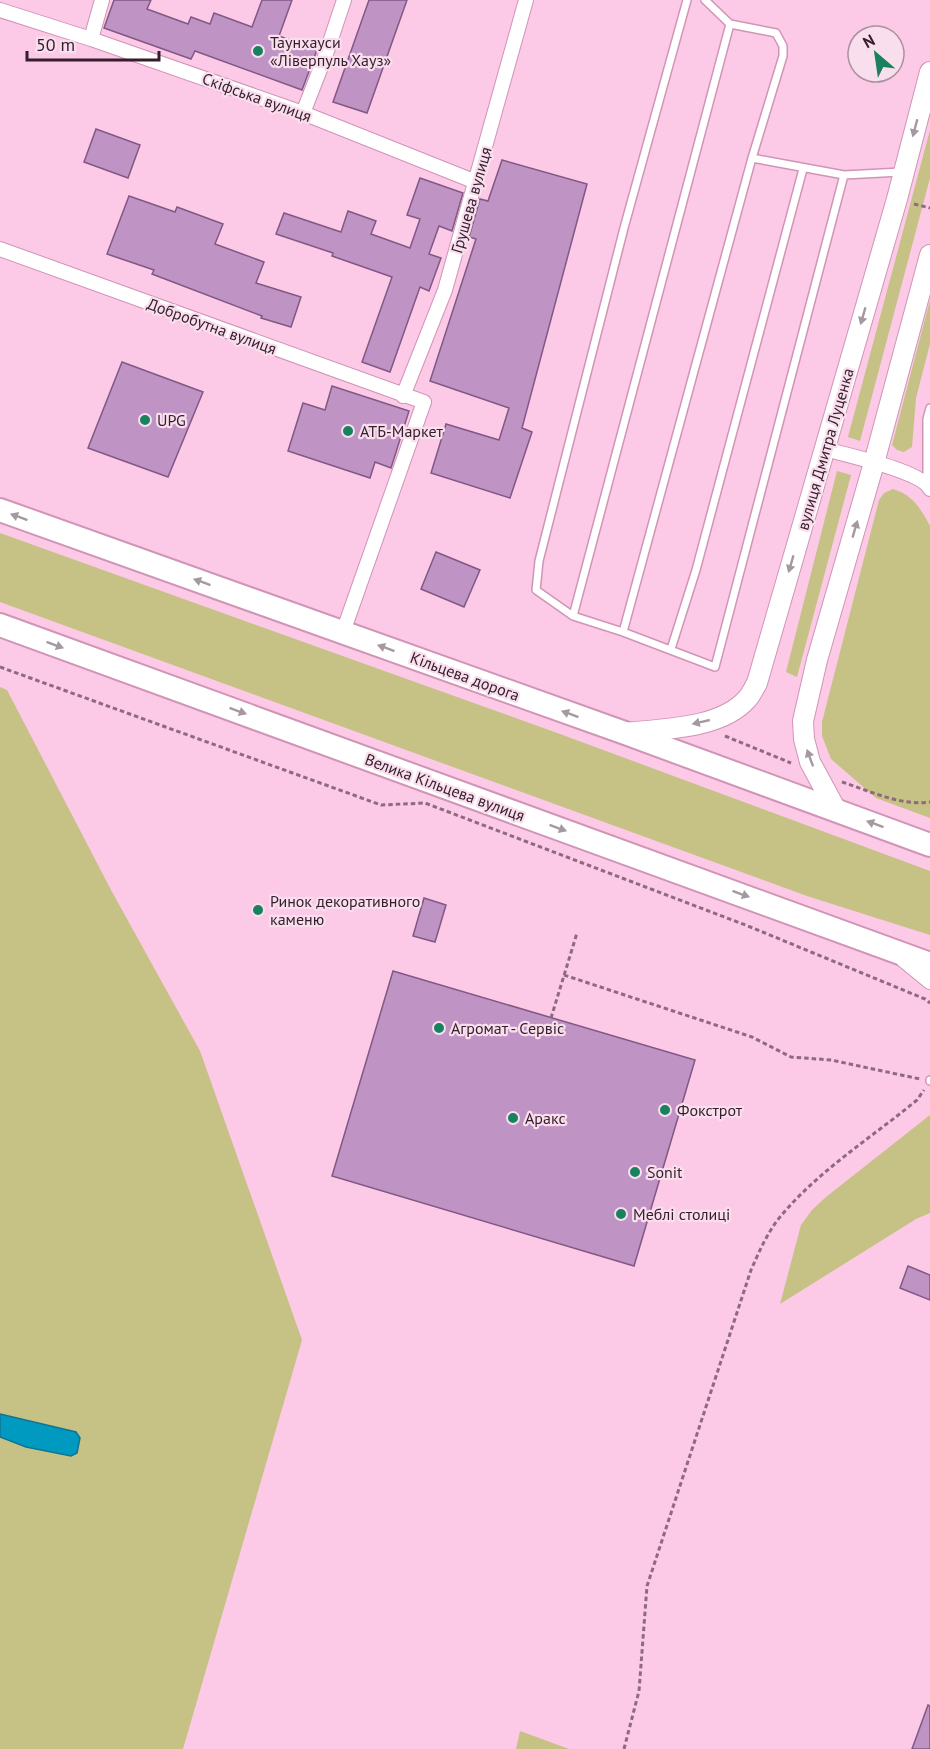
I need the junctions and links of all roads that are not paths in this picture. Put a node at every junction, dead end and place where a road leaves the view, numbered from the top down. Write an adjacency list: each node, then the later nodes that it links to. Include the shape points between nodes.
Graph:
1 (102, 0): 8 (street)
2 (344, 0): 10 (street)
3 (526, 0): 15 (street, Грушева вулиця)
4 (687, 0): 24 (lane, via 538,561 536,590)
5 (705, 0): 7 (lane)
6 (0, 10): 8 (street, Скіфська вулиця)
7 (730, 24): 11 (lane, via 776,33 783,46); 24 (lane)
8 (91, 39): 10 (street, Скіфська вулиця)
9 (930, 72): 13 (main road, вулиця Дмитра Луценка, one-way to 13)
10 (303, 113): 15 (street, Скіфська вулиця)
11 (752, 158): 12 (lane); 27 (lane)
12 (803, 169): 14 (lane); 28 (lane, via 696,570)
13 (903, 172): 14 (lane); 20 (main road, вулиця Дмитра Луценка, one-way to 20)
14 (844, 175): 28 (lane, via 715,667)
15 (476, 182): 18 (street, Грушева вулиця, via 445,290)
16 (0, 249): 18 (street, Добробутна вулиця)
17 (930, 255): 21 (main road)
18 (403, 396): 26 (street, Добробутна вулиця, via 424,402)
19 (930, 408): 22 (lane)
20 (825, 449): 21 (street); 29 (main road, вулиця Дмитра Луценка, one-way to 29, via 757,683 747,699 729,714 708,721)
21 (874, 464): 22 (street, via 906,472); 30 (main road, one-way to 21, via 810,762 803,721)
22 (929, 485)
23 (0, 510): 26 (highway, Кільцева дорога, one-way to 23)
24 (573, 616): 27 (lane)
25 (0, 625): 32 (highway, Велика Кільцева вулиця, one-way to 32)
26 (343, 632): 29 (highway, Кільцева дорога, one-way to 26)
27 (623, 632): 28 (lane)
28 (671, 649)
29 (625, 733): 30 (highway, Кільцева дорога)
30 (836, 810): 31 (highway, Кільцева дорога, one-way to 30)
31 (930, 845)
32 (890, 949): 33 (highway); 34 (street)
33 (930, 964)
34 (930, 982)

